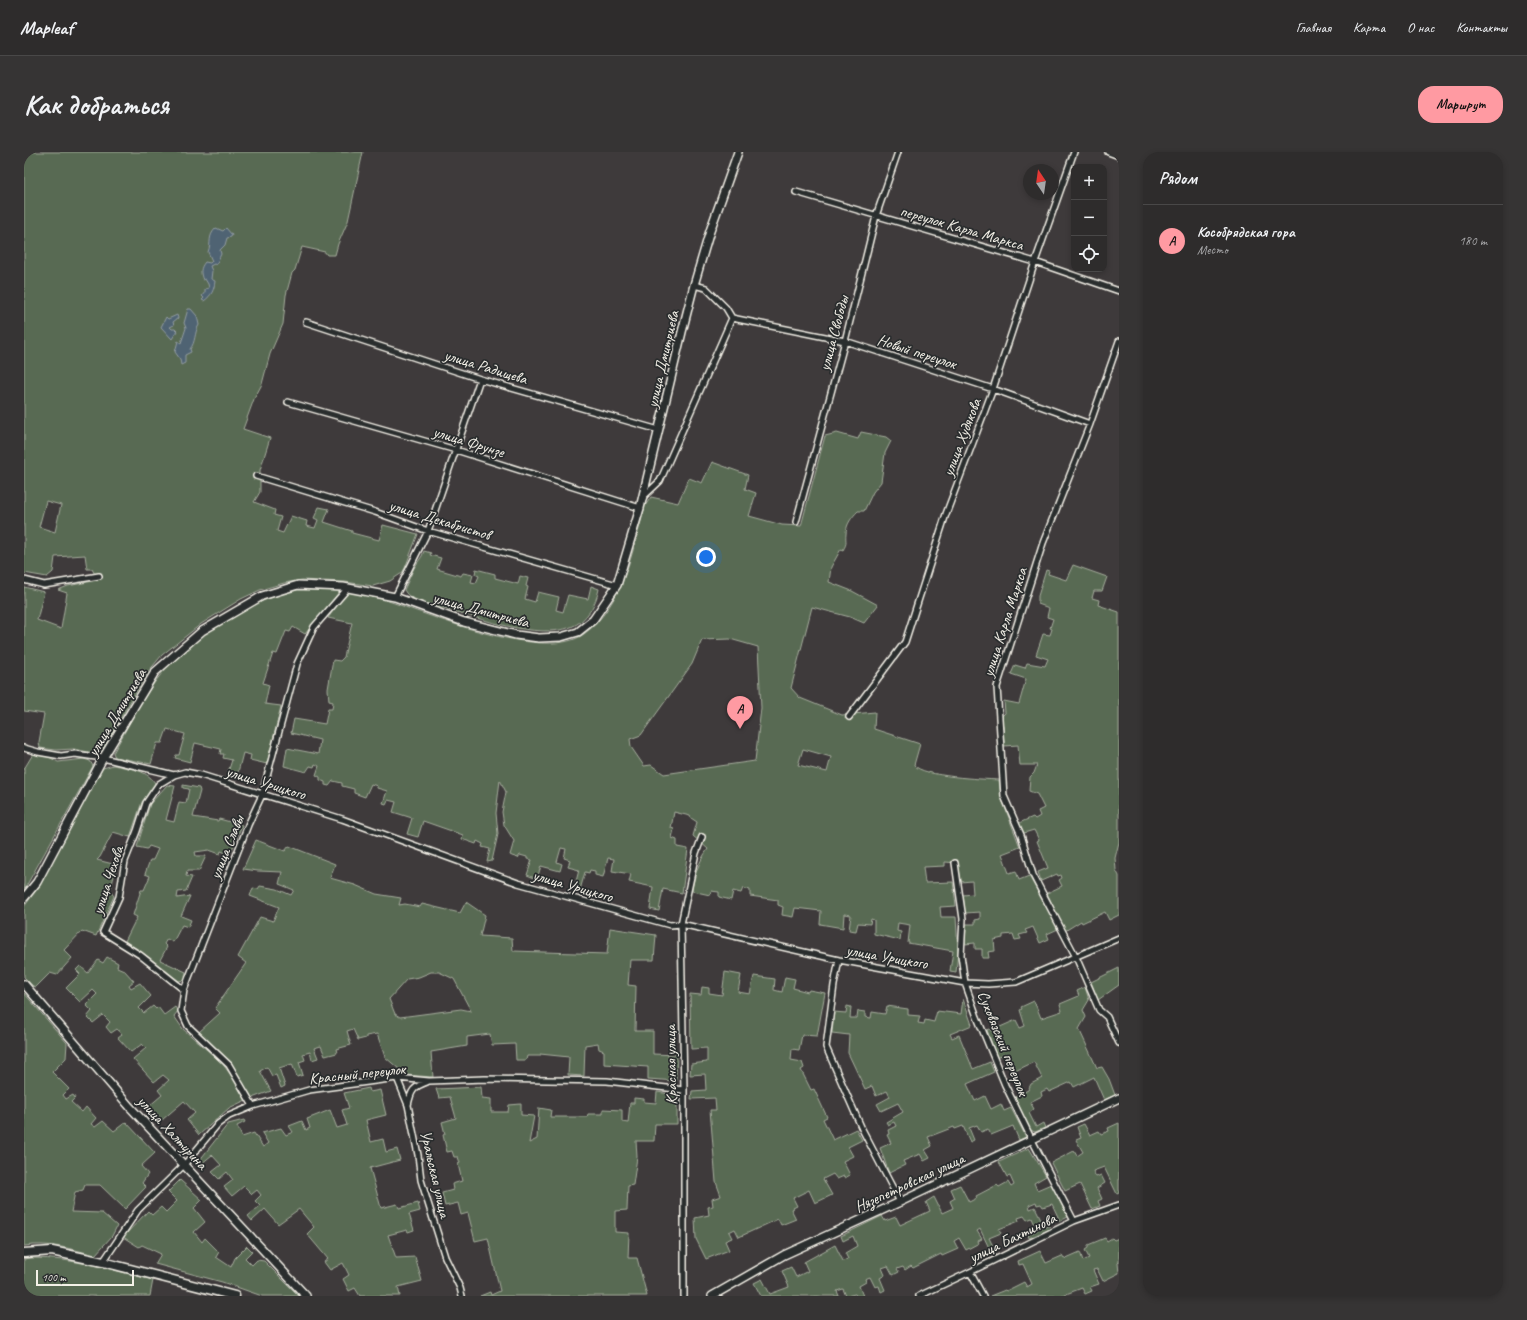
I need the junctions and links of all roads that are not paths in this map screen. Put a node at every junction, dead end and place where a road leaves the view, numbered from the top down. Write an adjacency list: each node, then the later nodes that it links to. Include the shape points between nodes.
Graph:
1 (738, 152): 9 (street, улица Дмитриева)
2 (898, 152): 7 (street, улица Свободы)
3 (1074, 152): 8 (street, улица Худякова)
4 (1108, 152): 5 (street)
5 (1119, 156)
6 (796, 192): 7 (street, переулок Карла Маркса)
7 (876, 216): 8 (street, переулок Карла Маркса); 13 (street, улица Свободы)
8 (1035, 262): 10 (street, переулок Карла Маркса); 16 (street, улица Худякова)
9 (694, 285): 11 (street, via 706,288 726,308); 19 (street, улица Дмитриева)
10 (1119, 291)
11 (732, 318): 13 (street, Новый переулок); 22 (street, via 660,481)
12 (306, 322): 15 (street, улица Радищева)
13 (845, 341): 16 (street, Новый переулок); 24 (street, улица Свободы)
14 (1119, 341): 18 (street, улица Карла Маркса)
15 (480, 379): 19 (street, улица Радищева); 20 (street)
16 (993, 389): 18 (street, Новый переулок); 31 (street, улица Худякова, via 944,520 905,642)
17 (288, 402): 20 (street, улица Фрунзе)
18 (1090, 424): 41 (street, улица Карла Маркса, via 1043,543 997,687 1004,796 1021,835 1033,875)
19 (659, 430): 22 (street, улица Дмитриева)
20 (456, 450): 23 (street, улица Фрунзе); 25 (street)
21 (256, 476): 25 (street, улица Декабристов)
22 (642, 498): 23 (street, улица Дмитриева)
23 (640, 508): 28 (street, улица Дмитриева)
24 (796, 522)
25 (428, 531): 28 (street, улица Декабристов); 30 (street)
26 (99, 576): 27 (street, via 44,586)
27 (24, 580)
28 (617, 585): 30 (street, улица Дмитриева, via 593,620 578,632 561,637 516,635 464,622)
29 (348, 588): 30 (street, улица Дмитриева); 33 (street, улица Дмитриева, via 298,585 262,596 202,631 155,672); 35 (street, улица Славы, via 314,627 297,664)
30 (395, 598)
31 (849, 718)
32 (24, 748): 33 (street, улица Урицкого, via 61,756 75,754)
33 (103, 758): 34 (street, улица Урицкого); 38 (street, улица Дмитриева, via 37,882)
34 (174, 775): 35 (street, улица Урицкого, via 185,772 200,775); 45 (street, улица Чехова, via 159,784 146,803 125,861 119,897 103,932 140,955)
35 (262, 795): 39 (street, улица Урицкого, via 342,819 518,883 670,925); 45 (street, улица Славы)
36 (702, 836): 39 (street, Красная улица)
37 (955, 863): 43 (street, Суховязский переулок, via 963,919 961,955)
38 (24, 898)
39 (681, 924): 42 (street, улица Урицкого); 49 (street, Красная улица)
40 (1119, 938): 41 (street, улица Урицкого)
41 (1076, 957): 43 (street, улица Урицкого, via 1016,982); 46 (street, улица Карла Маркса, via 1099,1010 1107,1017)
42 (839, 960): 43 (street, улица Урицкого); 55 (street, via 826,1047 862,1129)
43 (965, 983): 53 (street, Суховязский переулок, via 1005,1085)
44 (24, 984): 54 (street, улица Халтурина, via 124,1101)
45 (184, 990): 52 (street, улица Славы, via 181,1011 188,1026 229,1065)
46 (1119, 1043)
47 (397, 1078): 48 (street, Красный переулок); 51 (street, Уральская улица); 52 (street, Красный переулок, via 309,1090)
48 (429, 1081): 49 (street, Красный переулок, via 606,1081); 51 (street, via 417,1086 411,1093)
49 (684, 1090): 64 (street, Красная улица)
50 (1119, 1098): 53 (street, Нязепетровская улица)
51 (408, 1105): 63 (street, Уральская улица, via 421,1180 445,1257)
52 (253, 1106): 54 (street, Красный переулок, via 229,1116 218,1124)
53 (1032, 1140): 55 (street, Нязепетровская улица); 57 (street, Суховязский переулок)
54 (184, 1165): 59 (street, Красный переулок, via 138,1210); 62 (street, улица Халтурина)
55 (900, 1202): 65 (street, Нязепетровская улица, via 784,1255)
56 (1119, 1205): 57 (street, улица Бахтинова)
57 (1074, 1221): 60 (street, улица Бахтинова)
58 (24, 1254): 59 (main road, via 52,1251)
59 (104, 1262): 61 (main road)
60 (970, 1272): 66 (street, улица Бахтинова); 67 (street)
61 (235, 1296)
62 (306, 1296)
63 (462, 1296)
64 (684, 1296)
65 (712, 1296)
66 (919, 1296)
67 (983, 1296)

